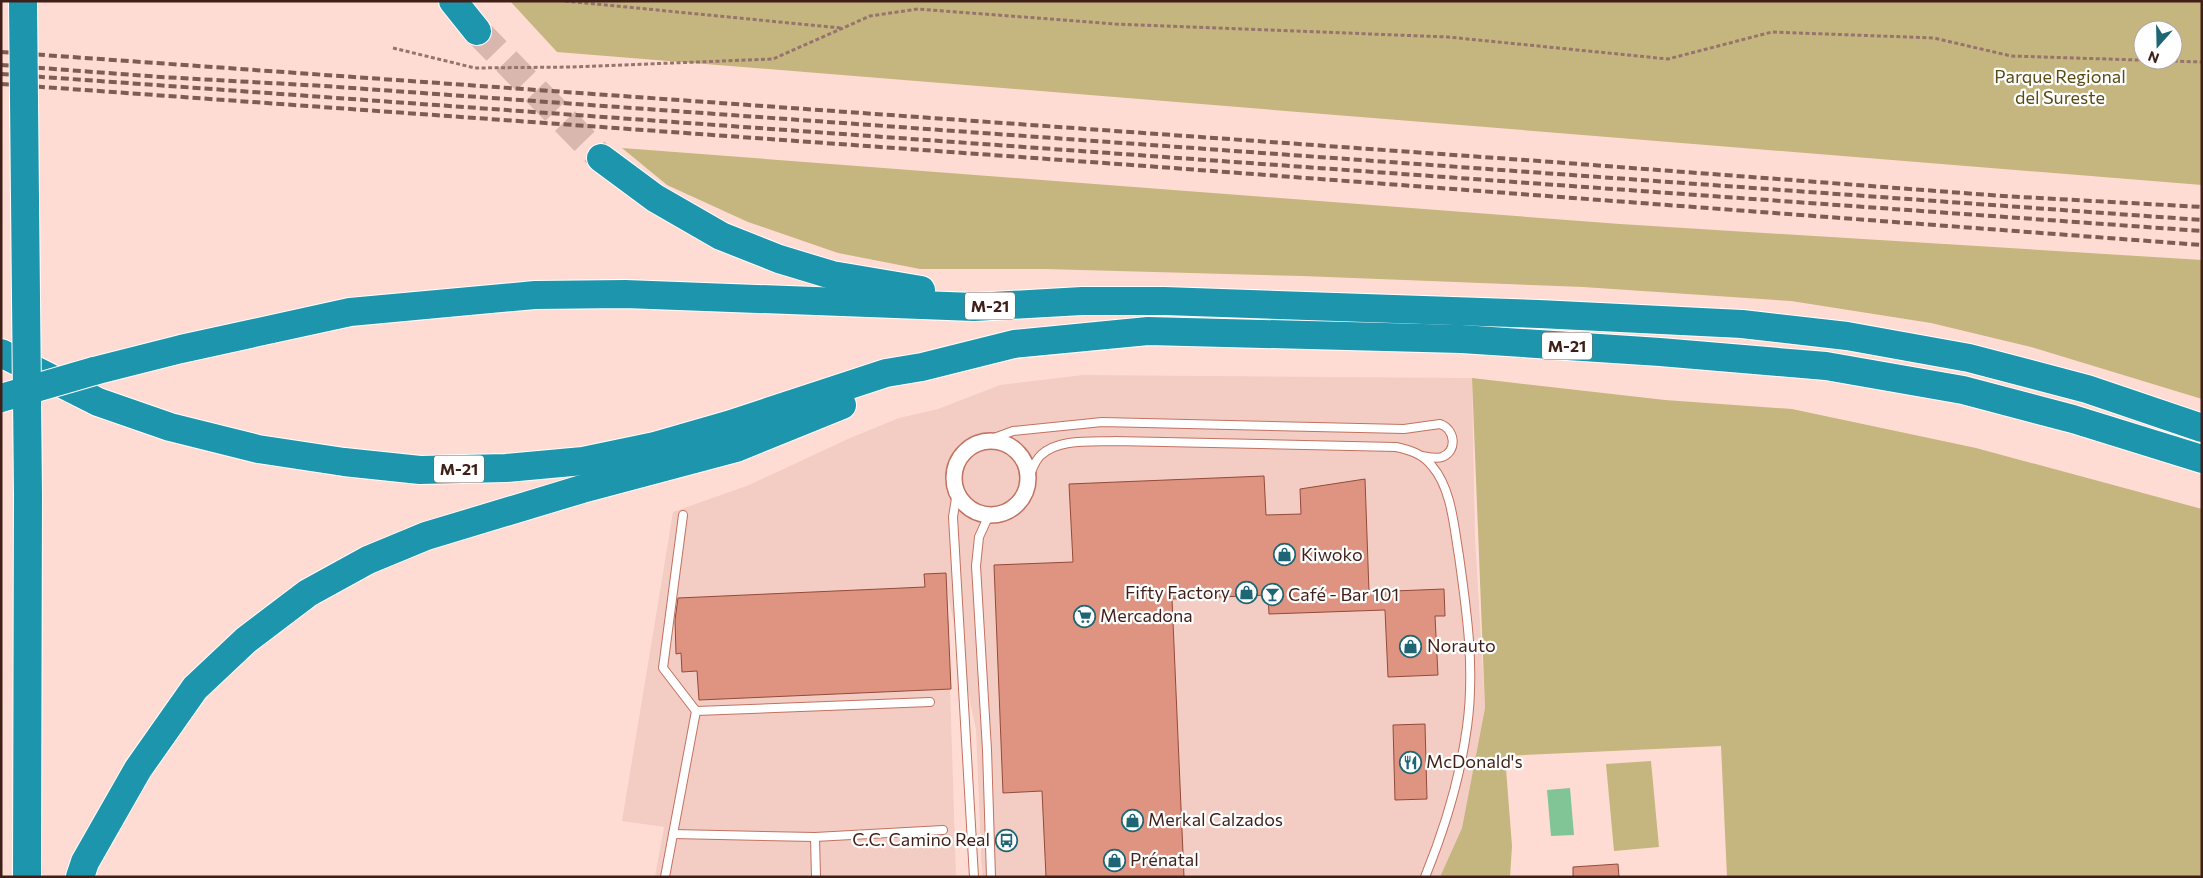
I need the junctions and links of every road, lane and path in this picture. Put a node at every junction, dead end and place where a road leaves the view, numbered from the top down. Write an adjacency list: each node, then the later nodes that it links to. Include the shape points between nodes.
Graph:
1 (23, 1): 28 (highway, bridge, via 28,494)
2 (453, 1): 5 (highway)
3 (565, 1): 4 (path)
4 (842, 28): 6 (path, via 773,59 475,68); 7 (path, via 870,16 918,9 1115,24 1448,37 1668,59 1772,32 1934,38 2011,56)
5 (477, 32)
6 (393, 48)
7 (2202, 62)
8 (601, 158): 9 (highway, M-21, via 655,198 721,236 815,270 905,289)
9 (1082, 301): 12 (highway, M-21, bridge, via 974,307 625,294 535,295 350,312 181,349); 13 (highway, M-21, via 1450,310 1742,324 1847,336 1969,358 2087,389)
10 (1, 353): 11 (highway, M-21, via 98,402 170,427 258,449 420,470 506,468 583,461 655,446 886,373)
11 (922, 367): 15 (highway, M-21, via 1014,344 1148,331 1491,341 1826,366 1963,390); 29 (highway, via 888,385 736,448 582,488 426,536 368,560 308,593 246,640 195,688 138,769 85,862)
12 (1, 398)
13 (2202, 428)
14 (986, 442): 16 (lane, via 1013,431 1102,422 1404,429 1445,426 1453,437 1452,448 1437,458); 19 (street, via 999,442 1020,455); 20 (street, via 971,448 959,460 954,481)
15 (2158, 446): 17 (highway, M-21); 18 (highway)
16 (1422, 456): 19 (lane, via 1396,446 1115,441 1056,447 1040,456); 34 (lane, via 1433,466 1451,506 1471,662 1462,758 1451,807)
17 (2202, 459)
18 (2202, 463)
19 (1028, 480): 22 (street, via 1026,491 1016,505 1000,514)
20 (957, 492): 22 (street, via 964,504); 32 (lane, via 954,517)
21 (683, 514): 24 (lane, via 663,668)
22 (988, 515): 33 (lane, via 979,537 976,566)
23 (930, 702): 24 (lane)
24 (696, 711): 26 (lane)
25 (943, 830): 27 (lane)
26 (673, 834): 27 (lane); 30 (lane)
27 (815, 837): 31 (lane)
28 (27, 877)
29 (80, 877)
30 (665, 877)
31 (816, 877)
32 (974, 877)
33 (992, 877)
34 (1425, 877)

